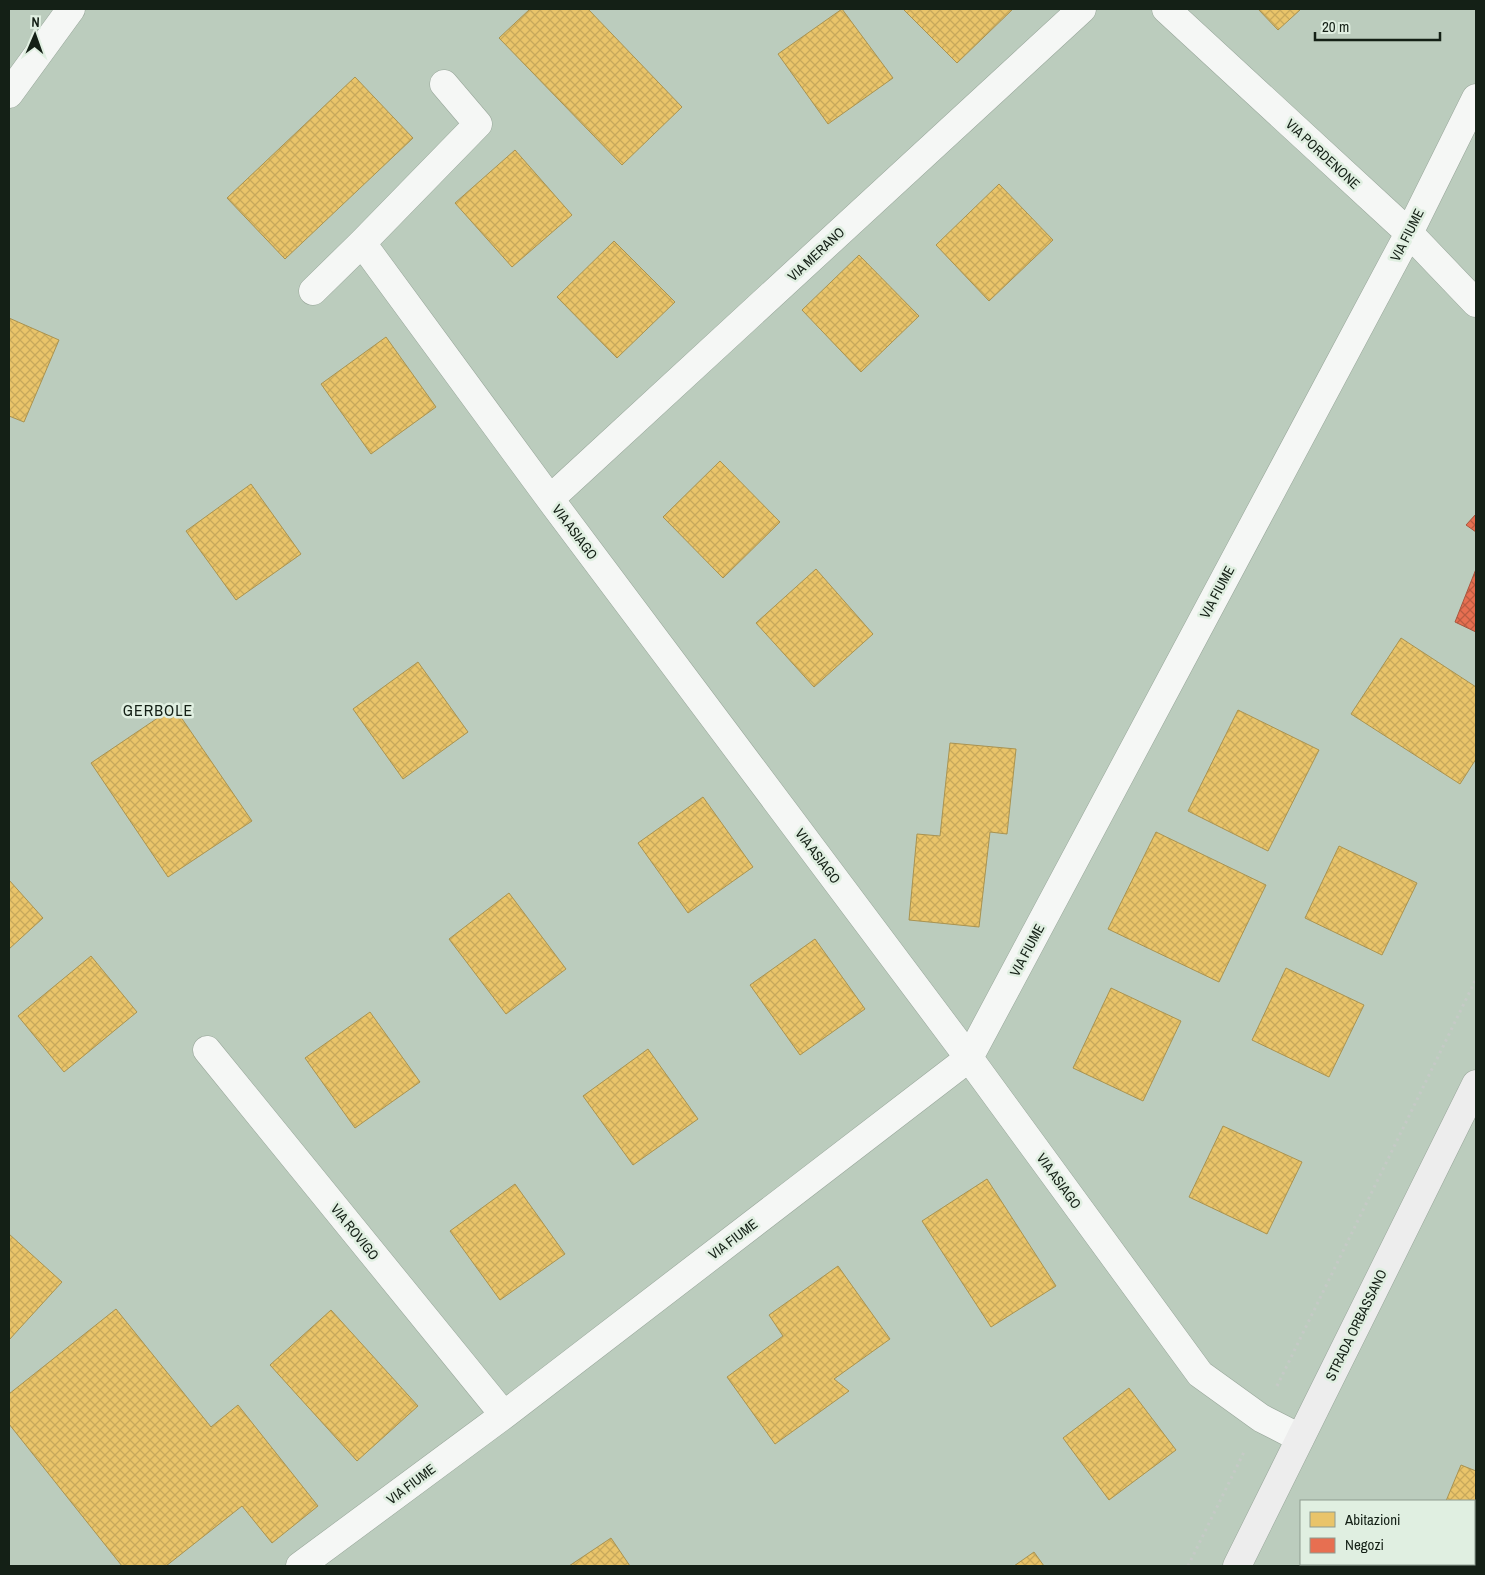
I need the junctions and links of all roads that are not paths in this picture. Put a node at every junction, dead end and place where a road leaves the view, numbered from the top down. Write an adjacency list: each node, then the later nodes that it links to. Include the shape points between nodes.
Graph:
1 (72, 9): 5 (street)
2 (1082, 9): 11 (street, VIA MERANO)
3 (1166, 9): 7 (street, VIA PORDENONE)
4 (444, 84): 8 (street, via 478,124)
5 (9, 94)
6 (1476, 98): 7 (street, VIA FIUME)
7 (1408, 233): 10 (street, VIA PORDENONE); 13 (street, VIA FIUME)
8 (362, 244): 9 (street); 11 (street, VIA ASIAGO)
9 (313, 291)
10 (1476, 303)
11 (550, 499): 13 (street, VIA ASIAGO)
12 (206, 1050): 15 (street, VIA ROVIGO)
13 (969, 1058): 15 (street, VIA FIUME); 16 (street, VIA ASIAGO, via 1200,1374 1261,1418)
14 (1476, 1084): 16 (main road, STRADA ORBASSANO)
15 (504, 1415): 17 (street, VIA FIUME)
16 (1300, 1438): 18 (main road, STRADA ORBASSANO)
17 (300, 1566)
18 (1237, 1566)

